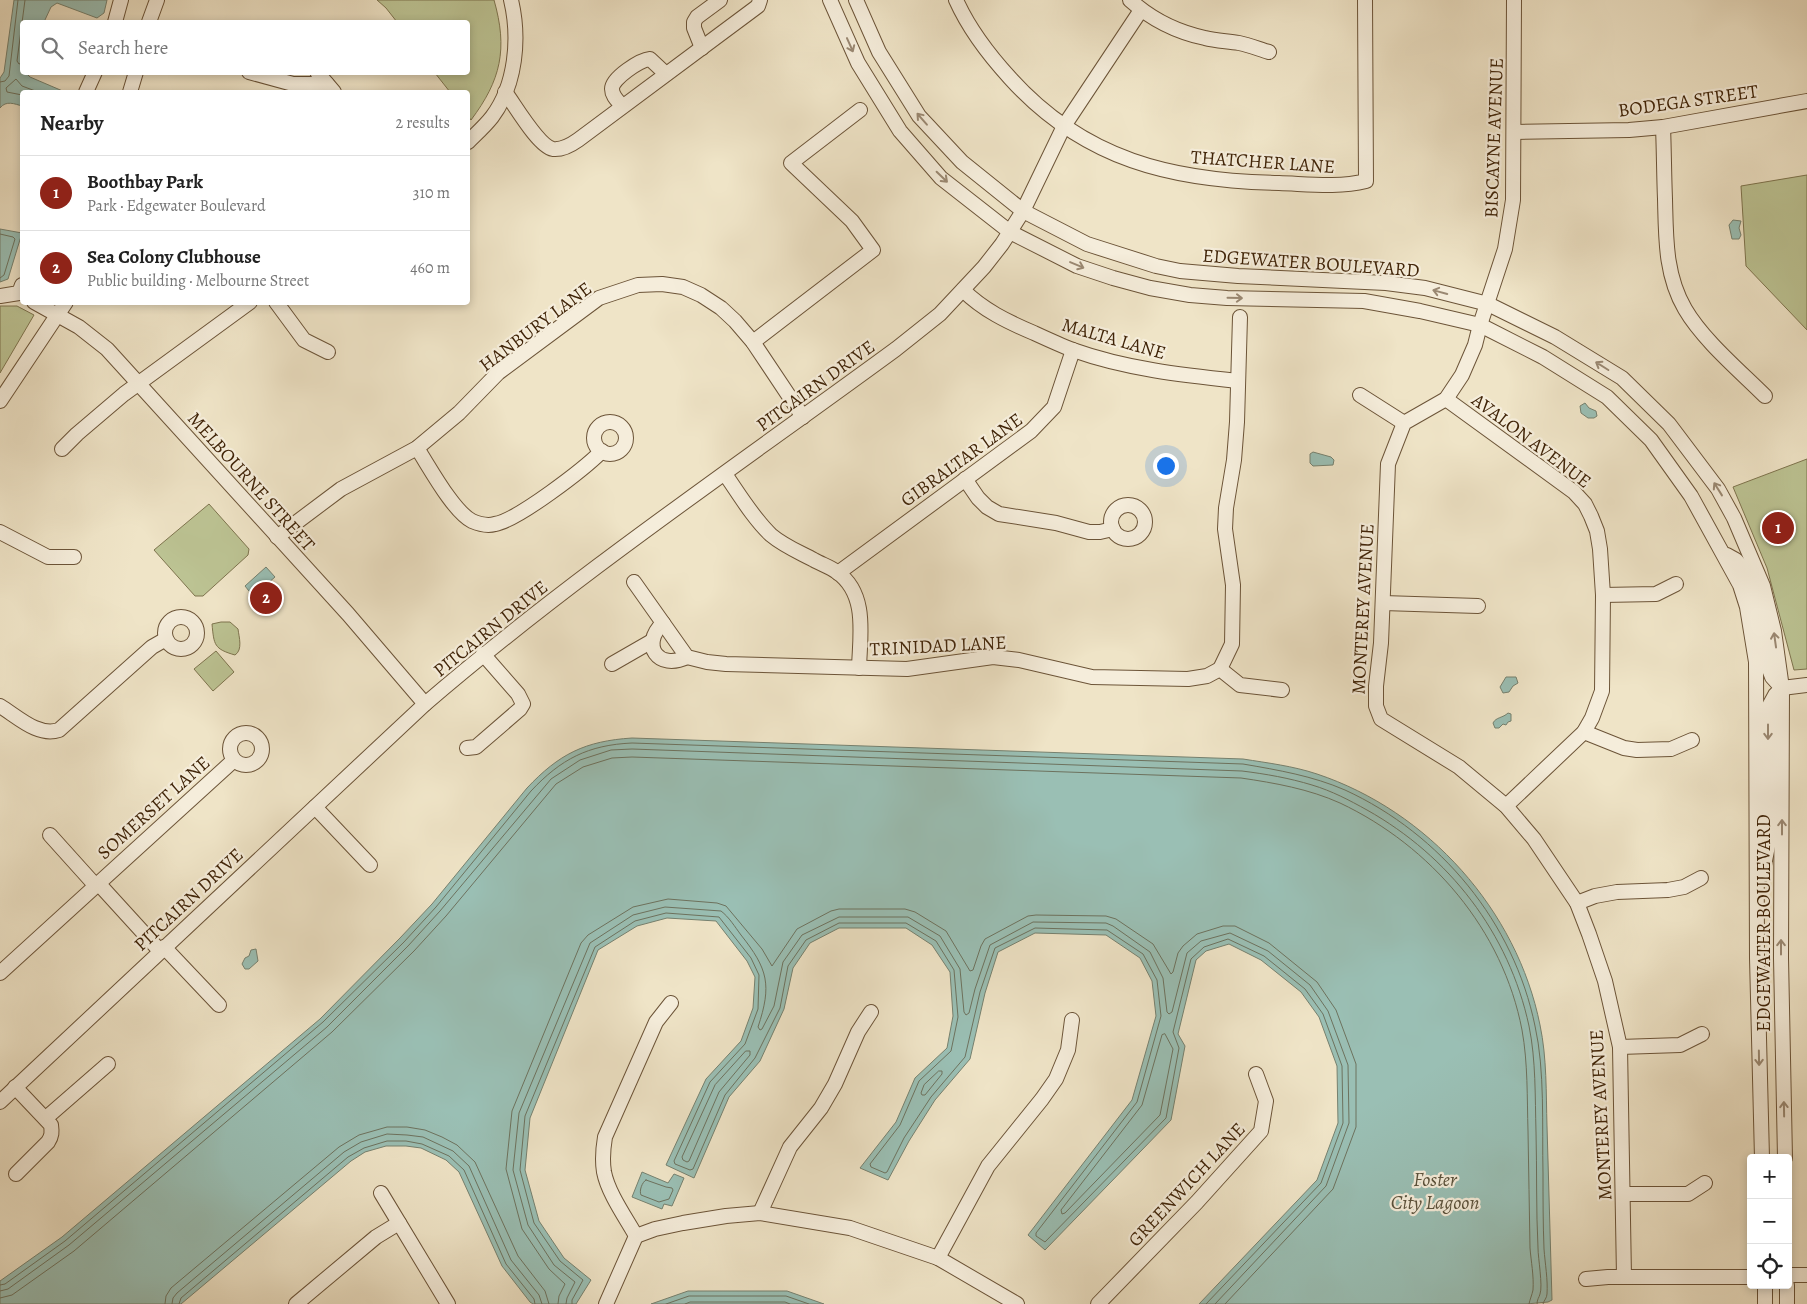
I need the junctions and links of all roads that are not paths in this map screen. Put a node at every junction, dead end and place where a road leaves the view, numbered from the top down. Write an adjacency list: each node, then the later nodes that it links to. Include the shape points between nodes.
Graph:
1 (121, 0): 13 (street)
2 (157, 0): 14 (street)
3 (512, 0): 25 (street, via 515,55)
4 (720, 0): 15 (street, via 694,22)
5 (760, 0): 15 (street, via 758,6)
6 (830, 0): 34 (street, EDGEWATER BOULEVARD, one-way to 34, via 858,63 900,131 941,178)
7 (856, 0): 33 (street, EDGEWATER BOULEVARD, one-way to 7, via 962,162 919,116 878,52)
8 (956, 0): 29 (street, THATCHER LANE, via 991,58 1022,91)
9 (1130, 0): 12 (street)
10 (1365, 0): 29 (street, THATCHER LANE, via 1366,181 1350,185 1209,180 1158,170 1123,158)
11 (1514, 0): 31 (street, BISCAYNE AVENUE)
12 (1141, 10): 16 (street, via 1183,32); 29 (street, PITCAIRN DRIVE)
13 (116, 20)
14 (150, 20)
15 (702, 48): 17 (street)
16 (1269, 52)
17 (666, 74): 27 (street); 27 (street, via 650,59 641,61 613,84 612,92)
18 (93, 75): 23 (street)
19 (135, 75): 24 (street)
20 (260, 75): 22 (street, via 293,84)
21 (319, 75): 22 (street)
22 (330, 88)
23 (87, 90)
24 (131, 90)
25 (505, 92): 27 (street, via 537,136 552,148 564,148 573,143); 32 (street, via 493,116)
26 (1807, 101): 30 (street, BODEGA STREET)
27 (622, 106)
28 (860, 110): 46 (street, via 791,163 852,221 873,250)
29 (1064, 126): 33 (street, PITCAIRN DRIVE)
30 (1663, 126): 31 (street, BODEGA STREET, via 1604,131); 52 (street, via 1666,246 1677,292 1686,310 1712,344)
31 (1515, 132): 38 (street, BISCAYNE AVENUE, via 1513,200 1506,249)
32 (470, 140)
33 (1023, 211): 34 (street, PITCAIRN DRIVE); 38 (street, EDGEWATER BOULEVARD, one-way to 33, via 1425,288 1386,283 1180,271 1087,244)
34 (1010, 232): 35 (street, PITCAIRN DRIVE); 45 (street, EDGEWATER BOULEVARD, one-way to 45, via 1077,266 1150,288 1227,298 1364,302)
35 (962, 290): 47 (street, MALTA LANE, via 994,314); 55 (street, PITCAIRN DRIVE, via 940,314)
36 (20, 291): 37 (street)
37 (0, 296)
38 (1488, 304): 45 (street); 82 (street, EDGEWATER BOULEVARD, one-way to 38, via 1763,586 1734,518 1705,470 1669,424 1622,378 1554,337)
39 (40, 305): 43 (street, MELBOURNE STREET)
40 (64, 305): 43 (street)
41 (246, 305): 50 (street)
42 (278, 305): 48 (street, via 304,340)
43 (58, 314): 50 (street, MELBOURNE STREET, via 107,349); 54 (street)
44 (1240, 317): 49 (street)
45 (1480, 325): 53 (street, via 1462,375); 65 (street, EDGEWATER BOULEVARD, via 1543,357 1607,397 1651,440 1691,496)
46 (753, 342): 55 (street, HANBURY LANE); 57 (street, HANBURY LANE, via 721,308 683,287 638,285 620,290 600,298 498,373 459,413)
47 (1073, 350): 49 (street, MALTA LANE, via 1136,367); 61 (street, GIBRALTAR LANE, via 1054,407 1031,431)
48 (328, 352)
49 (1238, 381): 80 (street, via 1234,460 1225,529 1233,585 1232,644)
50 (139, 383): 58 (street); 64 (street, MELBOURNE STREET)
51 (1360, 395): 56 (street)
52 (1765, 396)
53 (1446, 399): 56 (street); 70 (street, AVALON AVENUE, via 1563,482 1584,504 1597,531)
54 (0, 401)
55 (803, 417): 60 (street, PITCAIRN DRIVE)
56 (1404, 423): 71 (street, MONTEREY AVENUE, via 1388,464)
57 (417, 448): 59 (street, via 460,512 473,522 494,525 531,506); 64 (street, HANBURY LANE, via 341,489)
58 (62, 449)
59 (602, 451)
60 (724, 474): 67 (street, via 771,534 786,546); 76 (street, PITCAIRN DRIVE, via 610,556)
61 (965, 479): 62 (street, via 978,498 999,514 1089,532); 67 (street, GIBRALTAR LANE)
62 (1112, 529)
63 (0, 532): 66 (street, via 48,557)
64 (277, 537): 84 (street, MELBOURNE STREET)
65 (1724, 554): 82 (street, EDGEWATER BOULEVARD, via 1743,568 1759,614 1766,664); 96 (street, EDGEWATER BOULEVARD, via 1747,607 1756,662)
66 (74, 557)
67 (838, 573): 79 (street, via 859,602)
68 (634, 582): 73 (street)
69 (1676, 584): 70 (street, via 1656,594)
70 (1603, 595): 86 (street, AVALON AVENUE, via 1602,690)
71 (1383, 603): 72 (street); 90 (street, MONTEREY AVENUE, via 1376,693 1381,719 1459,767)
72 (1478, 606)
73 (663, 623): 75 (street); 77 (street)
74 (166, 639): 85 (street, via 152,647 59,730 42,731)
75 (652, 641): 77 (street, via 656,653 665,661 677,661); 78 (street)
76 (483, 654): 84 (street, PITCAIRN DRIVE); 88 (street, via 523,704 476,746)
77 (687, 656): 79 (street, TRINIDAD LANE, via 726,664)
78 (612, 664)
79 (859, 668): 80 (street, TRINIDAD LANE, via 907,669 993,657 1092,677 1188,679 1207,676)
80 (1220, 669): 83 (street, via 1240,685)
81 (1807, 685): 82 (street)
82 (1782, 688): 96 (street, EDGEWATER BOULEVARD, one-way to 96, via 1769,706 1769,841); 112 (street, EDGEWATER BOULEVARD, one-way to 82, via 1781,958)
83 (1282, 690)
84 (425, 704): 91 (street, PITCAIRN DRIVE)
85 (0, 706)
86 (1584, 732): 87 (street, via 1637,750 1671,749); 90 (street, AVALON AVENUE)
87 (1692, 740)
88 (467, 748)
89 (234, 760): 95 (street, SOMERSET LANE)
90 (1506, 806): 97 (street, MONTEREY AVENUE, via 1534,839)
91 (315, 807): 93 (street); 98 (street, PITCAIRN DRIVE)
92 (50, 835): 95 (street)
93 (370, 866)
94 (1701, 878): 97 (street, via 1684,887 1617,892)
95 (97, 884): 98 (street, SOMERSET LANE); 99 (street, SOMERSET LANE)
96 (1757, 902): 111 (street, EDGEWATER BOULEVARD, one-way to 111)
97 (1577, 903): 105 (street, MONTEREY AVENUE, via 1605,981)
98 (162, 949): 101 (street, SOMERSET LANE); 108 (street, PITCAIRN DRIVE)
99 (0, 974)
100 (671, 1003): 119 (street, via 656,1022 605,1137 604,1174)
101 (219, 1005)
102 (871, 1012): 117 (street, via 821,1108 790,1147)
103 (1072, 1020): 120 (street, via 1068,1050 1056,1079 988,1166)
104 (1702, 1034): 105 (street, via 1680,1045)
105 (1620, 1047): 116 (street, MONTEREY AVENUE)
106 (108, 1064): 110 (street)
107 (1256, 1074): 132 (street, GREENWICH LANE, via 1266,1101 1260,1131 1197,1202)
108 (15, 1087): 109 (street, PITCAIRN DRIVE); 110 (street)
109 (0, 1102)
110 (46, 1118): 113 (street, via 52,1125 52,1136)
111 (1762, 1154)
112 (1785, 1154)
113 (16, 1174)
114 (1705, 1183): 116 (street, via 1688,1194)
115 (381, 1193): 118 (street)
116 (1623, 1194): 123 (street, MONTEREY AVENUE)
117 (760, 1213): 119 (street, via 682,1223); 120 (street, via 850,1228)
118 (399, 1223): 128 (street, via 376,1237); 129 (street)
119 (636, 1236): 130 (street)
120 (938, 1258): 131 (street)
121 (1792, 1275): 122 (street)
122 (1807, 1275)
123 (1624, 1277): 124 (street); 125 (street)
124 (1747, 1277)
125 (1586, 1279)
126 (1765, 1289): 133 (street)
127 (1787, 1289): 134 (street)
128 (296, 1304)
129 (448, 1304)
130 (606, 1304)
131 (1016, 1304)
132 (1098, 1304)
133 (1765, 1304)
134 (1787, 1304)

